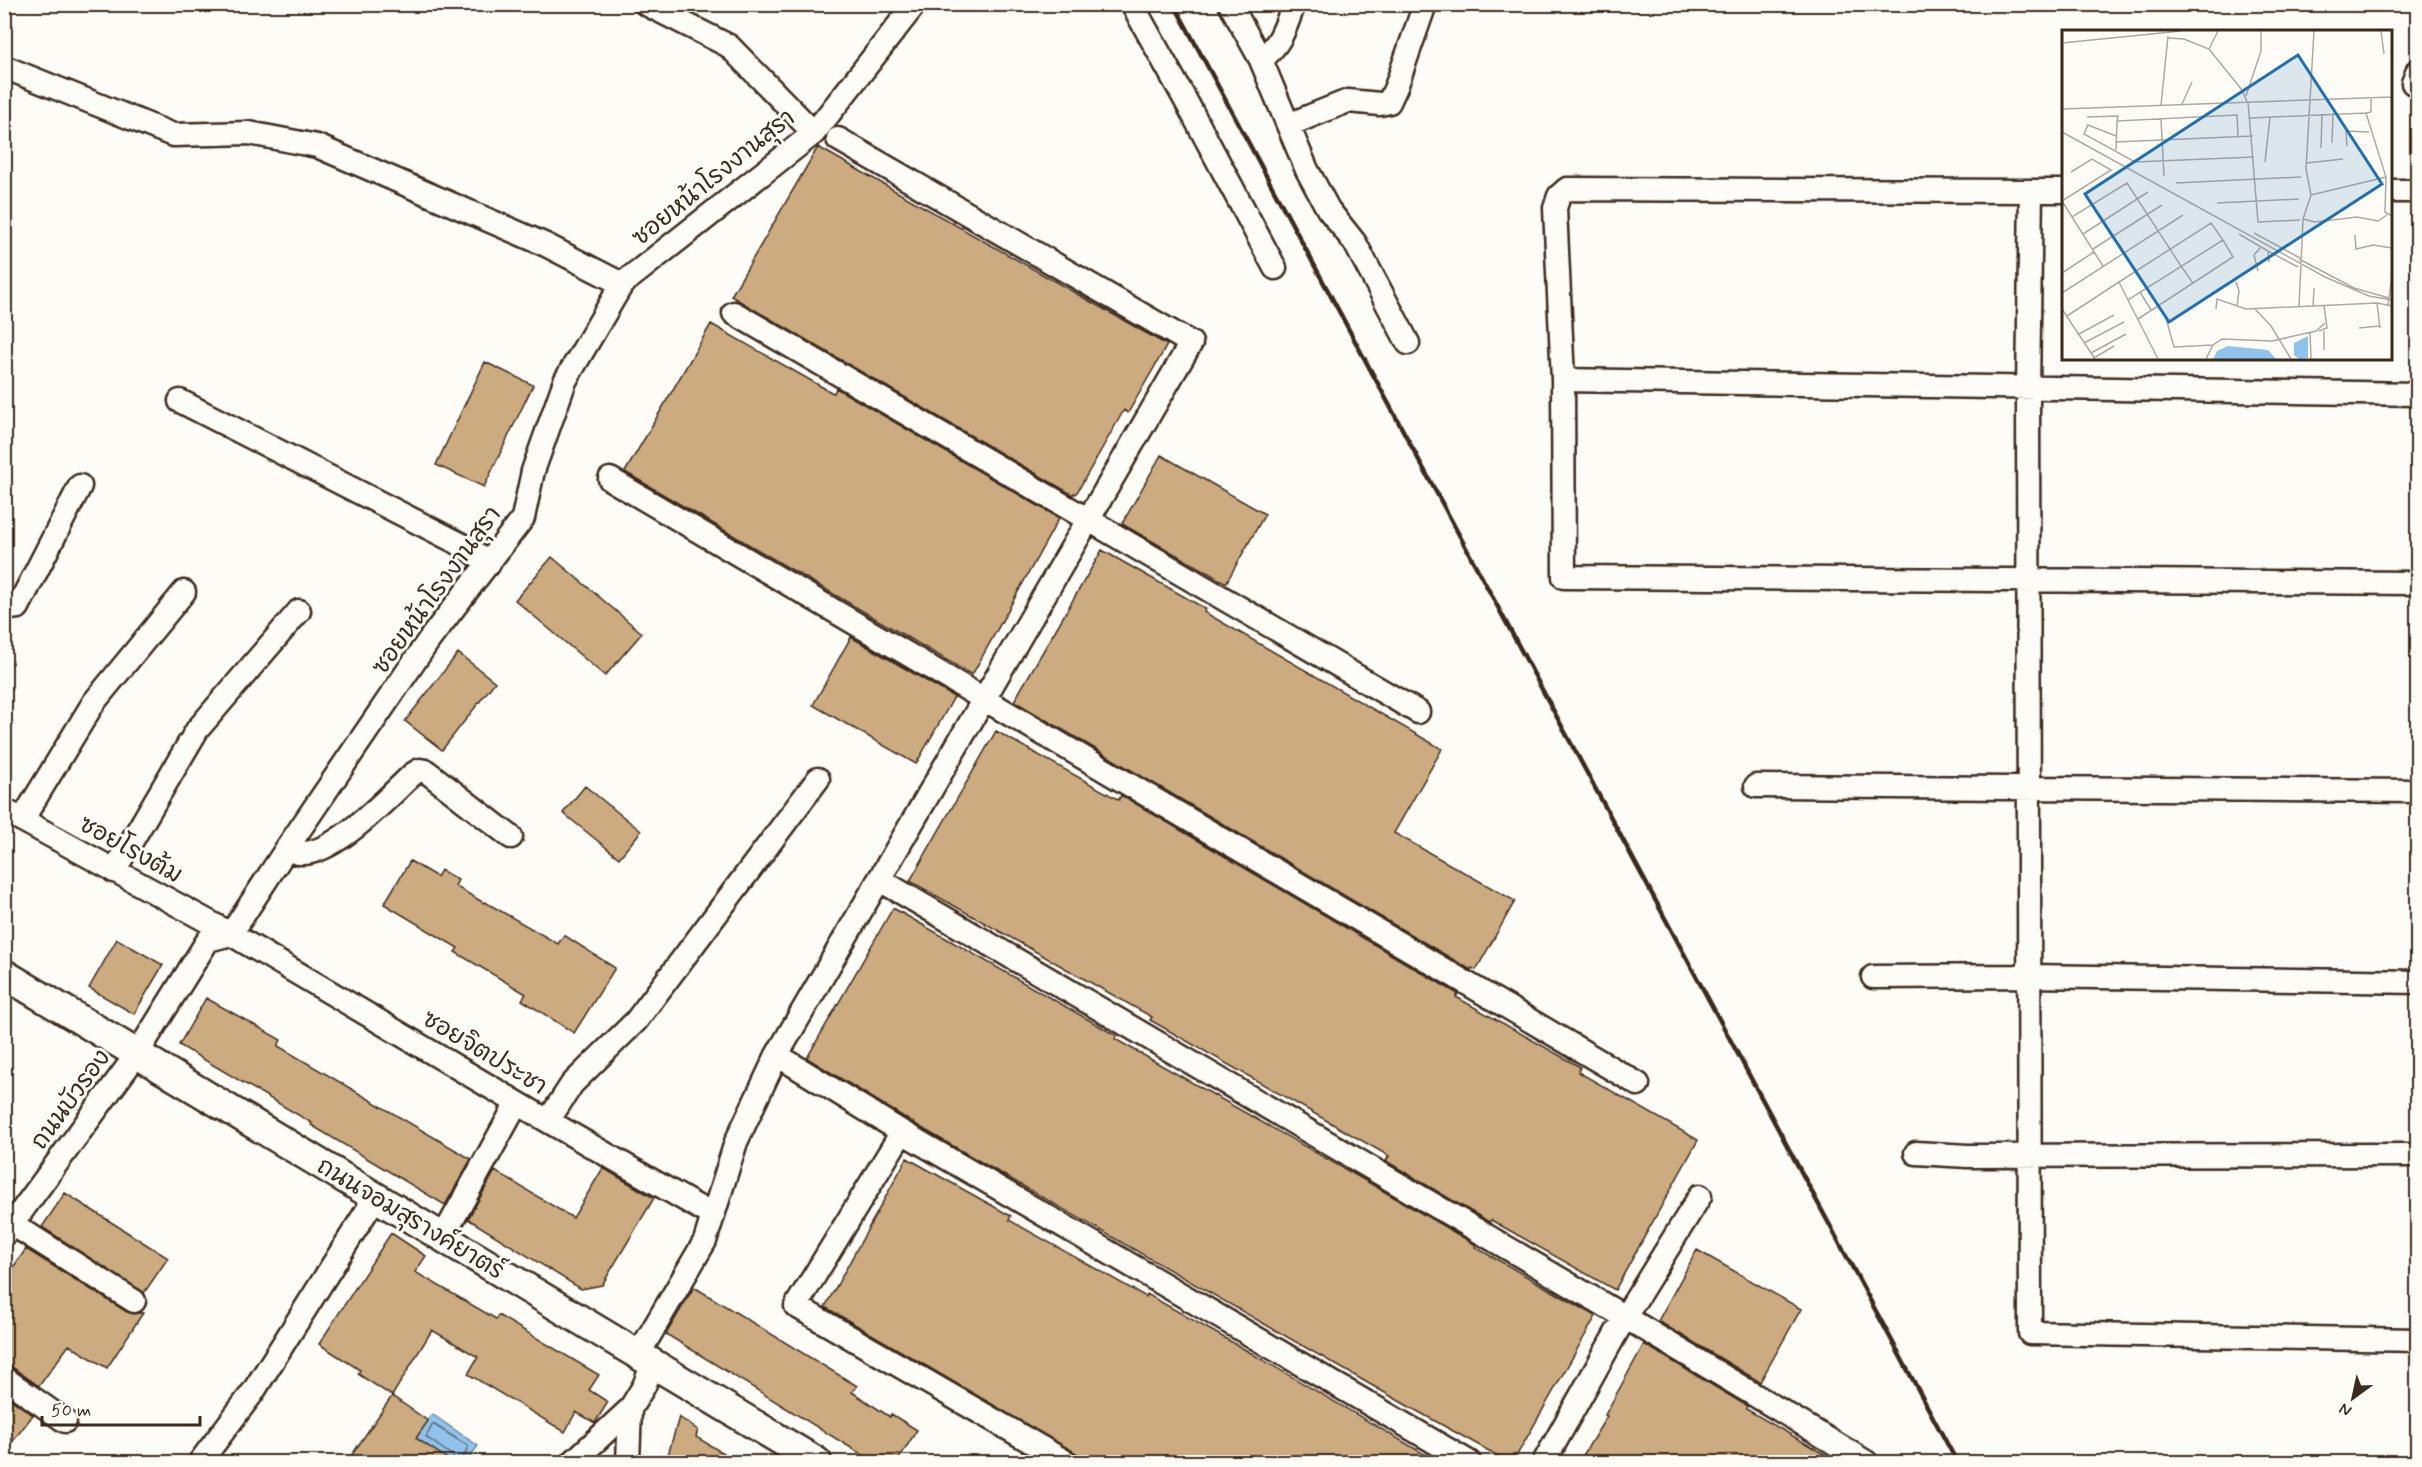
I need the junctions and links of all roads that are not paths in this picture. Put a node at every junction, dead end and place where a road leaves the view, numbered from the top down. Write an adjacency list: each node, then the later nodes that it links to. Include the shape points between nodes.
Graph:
1 (646, 4): 10 (street, via 729,46)
2 (915, 4): 10 (street, ซอยหน้าโรงงานสุรา)
3 (1132, 4): 16 (street)
4 (1230, 4): 7 (street)
5 (1294, 4): 7 (street, via 1276,47)
6 (1425, 4): 9 (street, via 1389,102 1348,101)
7 (1261, 60): 9 (street)
8 (4, 67): 17 (street, via 173,135 249,133 317,146 546,245)
9 (1288, 125): 19 (street, via 1307,170 1355,243)
10 (814, 133): 17 (street, ซอยหน้าโรงงานสุรา)
11 (838, 139): 26 (street, via 1191,343)
12 (2031, 190): 13 (street); 20 (street, via 1567,189 1559,196 1555,208); 21 (street)
13 (2062, 190)
14 (2392, 190): 15 (street)
15 (2418, 190)
16 (1275, 268)
17 (622, 284): 27 (street, ซอยหน้าโรงงานสุรา, via 565,381 533,471 523,518)
18 (734, 313): 26 (street)
19 (1408, 343)
20 (1563, 380): 21 (street); 28 (street, via 1564,577)
21 (2028, 388): 22 (street); 28 (street)
22 (2418, 394)
23 (180, 401): 27 (street, via 468,548)
24 (610, 479): 33 (street)
25 (80, 486): 31 (street, via 18,607)
26 (1086, 520): 33 (street); 34 (street)
27 (489, 564): 41 (street, ซอยหน้าโรงงานสุรา, via 429,640)
28 (2030, 581): 29 (street); 37 (street)
29 (2418, 583)
30 (184, 592): 39 (street, via 94,702)
31 (4, 605)
32 (299, 611): 42 (street, via 197,730)
33 (982, 700): 43 (street); 51 (street)
34 (1418, 712)
35 (818, 779): 53 (street, via 636,1022 572,1084)
36 (1756, 786): 37 (street)
37 (2030, 788): 38 (street); 47 (street)
38 (2418, 791)
39 (13, 815): 42 (street, ซอยโรงต้ม)
40 (511, 837): 41 (street, via 420,770 340,840 315,851 300,853)
41 (286, 848): 44 (street, ซอยหน้าโรงงานสุรา)
42 (114, 871): 44 (street, ซอยโรงต้ม)
43 (880, 880): 50 (street); 64 (street)
44 (231, 934): 49 (street, via 208,940); 52 (street, ซอยจิตประชา)
45 (4, 974): 49 (main road, ถนนจอมสุรางค์ยาตร์)
46 (1872, 976): 47 (street)
47 (2030, 976): 48 (street); 56 (street)
48 (2418, 982)
49 (137, 1054): 59 (main road, ถนนจอมสุรางค์ยาตร์); 61 (street, ถนนบัวรอง)
50 (777, 1055): 54 (street); 60 (street, via 736,1142)
51 (1638, 1084)
52 (517, 1103): 53 (street, ซอยจิตประชา); 62 (street)
53 (548, 1121): 60 (street, ซอยจิตประชา)
54 (902, 1132): 74 (street, via 796,1306); 75 (street)
55 (1916, 1153): 56 (street)
56 (2030, 1155): 57 (street); 65 (street, via 2030,1333)
57 (2418, 1155)
58 (1700, 1196): 64 (street)
59 (375, 1198): 62 (main road, ถนนจอมสุรางค์ยาตร์); 70 (street, via 253,1392)
60 (712, 1215): 66 (street, via 705,1241)
61 (8, 1229): 63 (street)
62 (443, 1237): 66 (main road, ถนนจอมสุรางค์ยาตร์)
63 (134, 1301)
64 (1625, 1317): 76 (street); 77 (street)
65 (2418, 1340)
66 (645, 1360): 68 (street, via 644,1386); 73 (main road, ถนนจอมสุรางค์ยาตร์)
67 (4, 1378): 69 (street)
68 (630, 1409): 71 (street); 72 (street)
69 (65, 1422)
70 (200, 1462)
71 (573, 1462)
72 (628, 1462)
73 (817, 1462)
74 (1065, 1462)
75 (1468, 1462)
76 (1544, 1462)
77 (1866, 1462)

